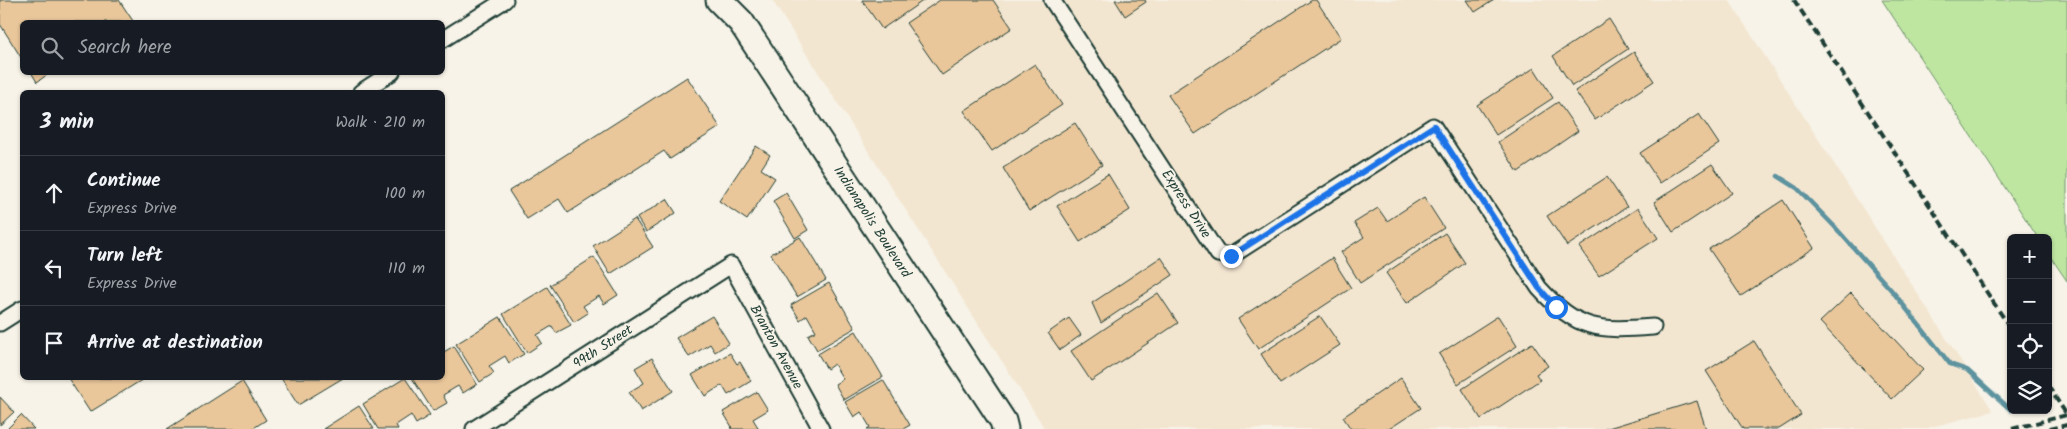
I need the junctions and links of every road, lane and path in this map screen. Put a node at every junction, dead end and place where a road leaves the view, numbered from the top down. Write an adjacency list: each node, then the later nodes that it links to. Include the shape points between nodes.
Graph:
1 (505, 0): 5 (street)
2 (720, 0): 4 (highway, Indianapolis Boulevard)
3 (1052, 0): 11 (street, Express Drive, via 1218,254 1231,256 1434,126 1539,288 1556,307 1582,323 1610,330)
4 (737, 11): 12 (highway, Indianapolis Boulevard)
5 (445, 38)
6 (387, 75): 7 (street)
7 (364, 90)
8 (731, 266): 13 (street, 99th Street); 14 (street, Branton Avenue)
9 (20, 310): 10 (street)
10 (0, 323)
11 (1653, 327)
12 (1007, 426)
13 (474, 429)
14 (821, 429)

